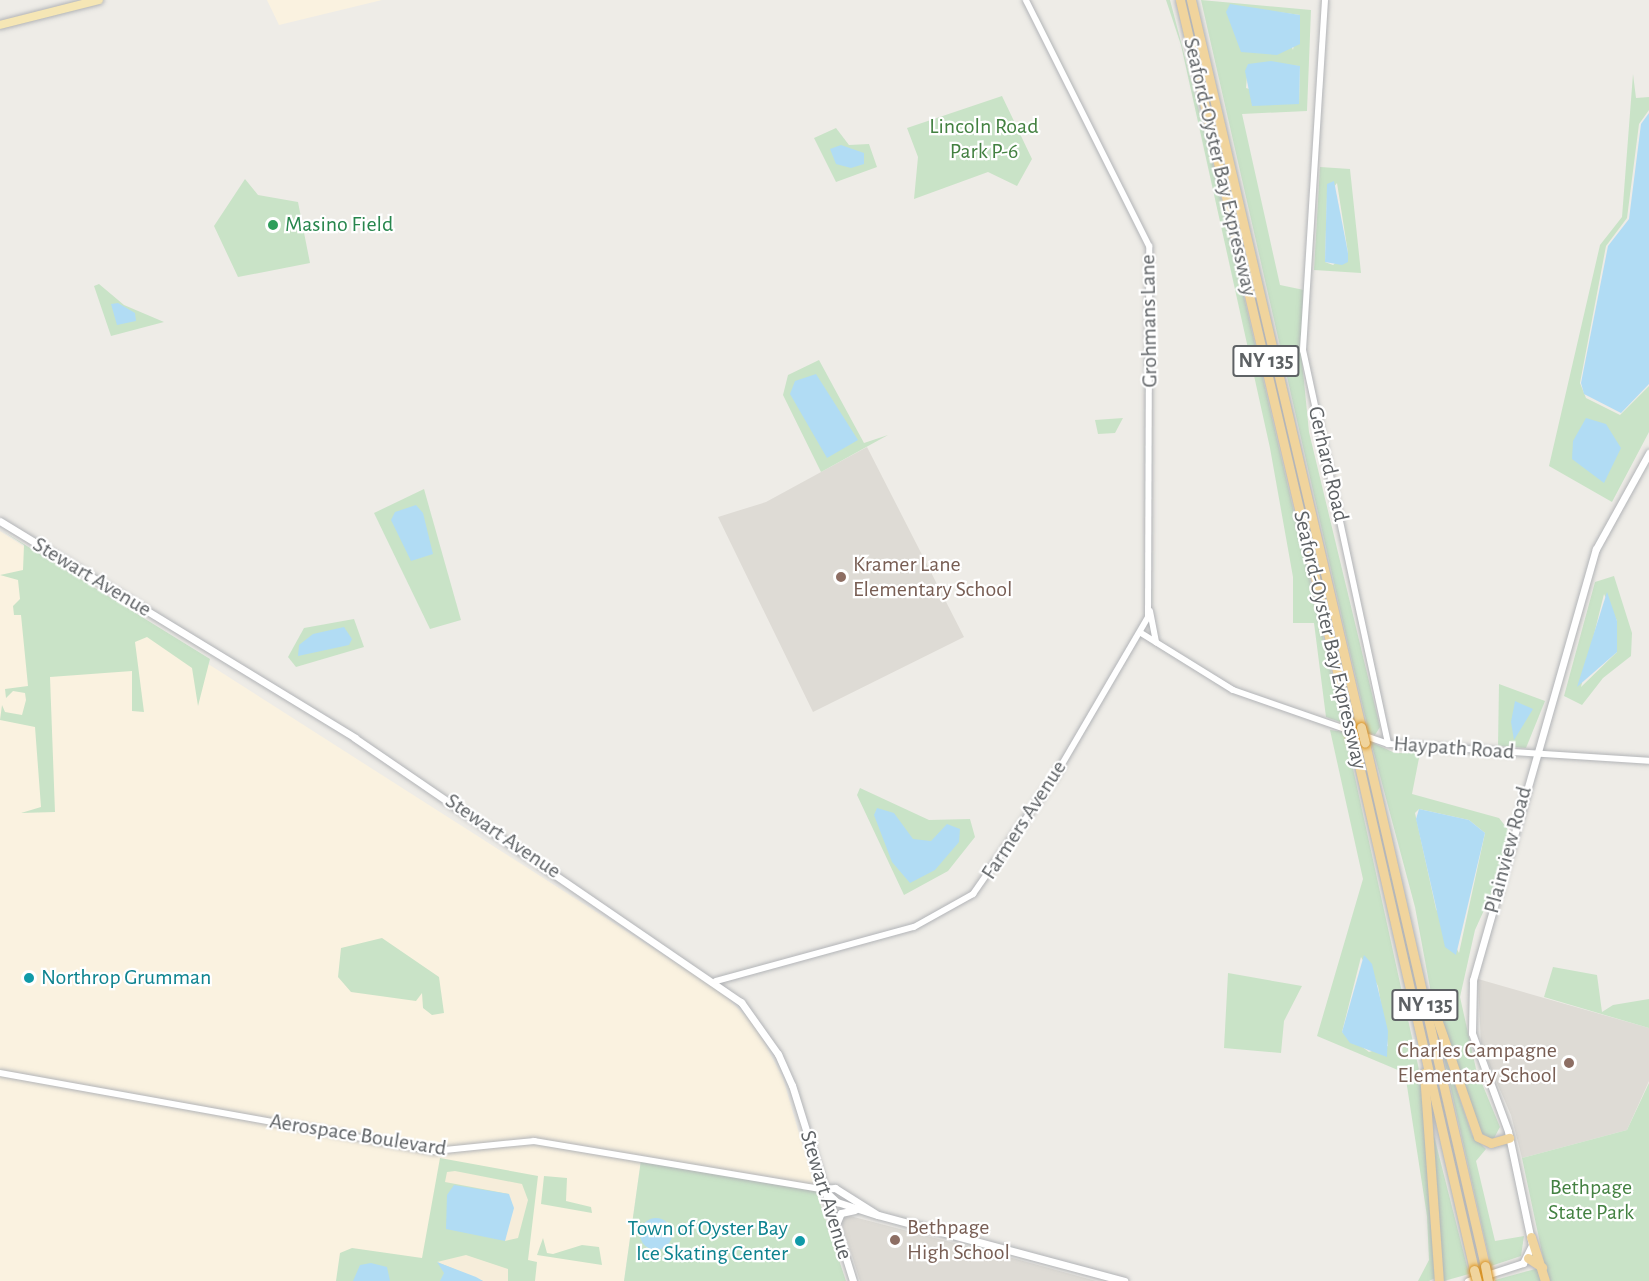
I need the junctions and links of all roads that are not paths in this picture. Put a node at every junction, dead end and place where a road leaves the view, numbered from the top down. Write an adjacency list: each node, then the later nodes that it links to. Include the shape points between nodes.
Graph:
1 (99, 0): 6 (main road)
2 (1026, 0): 9 (street, Grohmans Lane, via 1149,246)
3 (1180, 0): 17 (highway, Seaford-Oyster Bay Expressway / NY 135, bridge)
4 (1191, 0): 15 (highway, Seaford-Oyster Bay Expressway / NY 135, bridge)
5 (1325, 0): 12 (street, Gerhard Road, via 1303,350)
6 (0, 25)
7 (1649, 453): 13 (main road, Plainview Road, via 1601,535)
8 (0, 521): 16 (main road, Stewart Avenue, via 355,738)
9 (1150, 608): 10 (street, Grohmans Lane); 11 (street)
10 (1141, 633): 11 (street, Haypath Road); 16 (street, Farmers Avenue, via 1054,778 973,894 914,927)
11 (1156, 643): 12 (street, Haypath Road, via 1233,690)
12 (1388, 744): 13 (street, Haypath Road)
13 (1533, 754): 14 (street, Haypath Road); 19 (main road, Plainview Road, via 1470,996 1476,1051)
14 (1649, 761)
15 (1413, 952): 19 (highway, via 1474,1131 1487,1143); 32 (highway, Seaford-Oyster Bay Expressway / NY 135, bridge)
16 (716, 981): 20 (main road, Stewart Avenue, via 756,1018 783,1061)
17 (1418, 1026): 29 (highway); 31 (highway, Seaford-Oyster Bay Expressway / NY 135, bridge)
18 (0, 1073): 20 (street, Aerospace Boulevard, via 435,1151 534,1141)
19 (1509, 1138): 24 (main road, Plainview Road)
20 (822, 1189): 21 (main road); 22 (main road, via 836,1188); 23 (main road, Stewart Avenue)
21 (856, 1210): 22 (main road); 23 (main road, via 841,1213)
22 (878, 1215): 28 (main road)
23 (835, 1227): 27 (main road, Stewart Avenue)
24 (1531, 1237): 25 (main road, Plainview Road); 26 (highway)
25 (1528, 1258): 26 (highway); 30 (main road)
26 (1542, 1267): 33 (highway)
27 (853, 1281)
28 (1124, 1281)
29 (1439, 1281)
30 (1468, 1281)
31 (1477, 1281)
32 (1488, 1281)
33 (1545, 1281)

